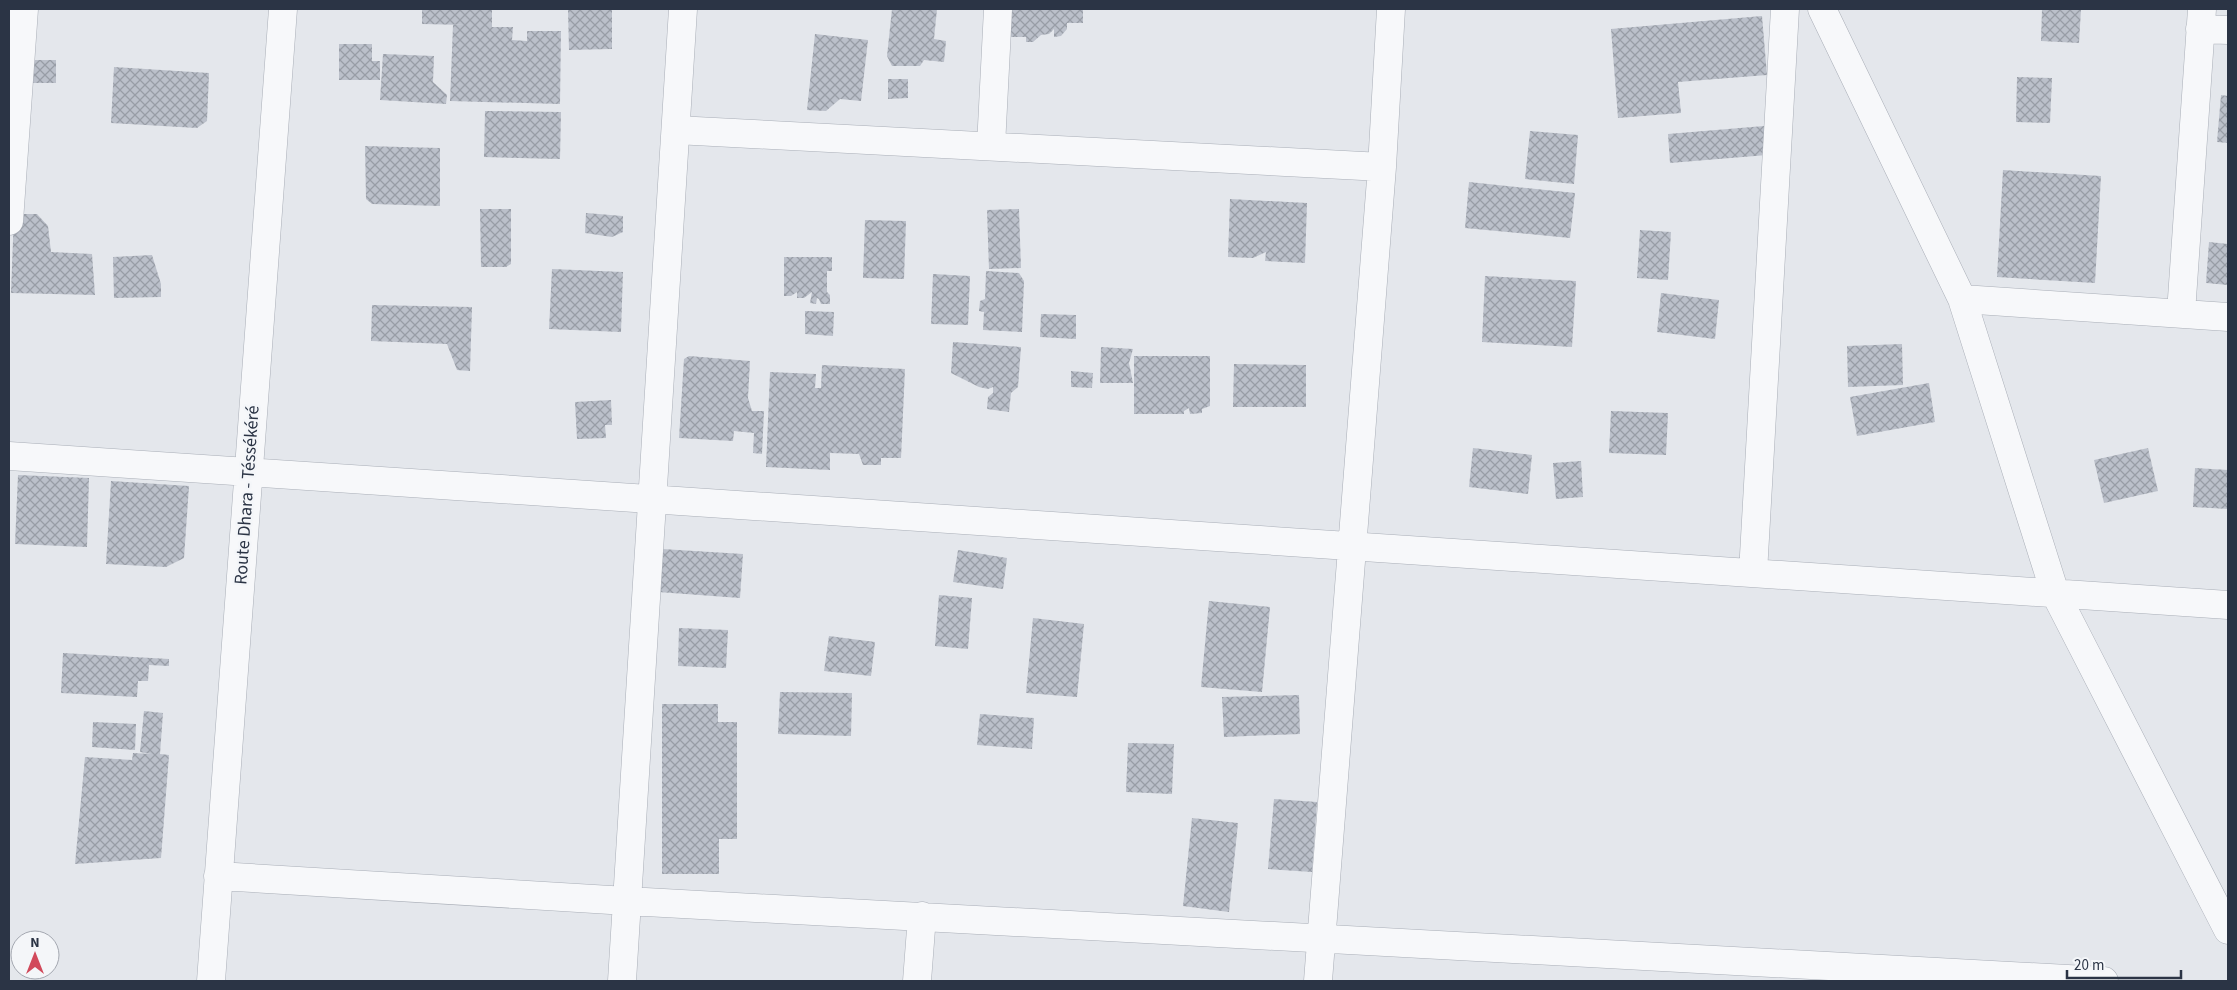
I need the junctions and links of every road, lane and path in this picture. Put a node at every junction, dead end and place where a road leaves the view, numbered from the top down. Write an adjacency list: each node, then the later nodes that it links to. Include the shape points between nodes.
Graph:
1 (24, 9): 13 (street)
2 (283, 9): 18 (street, Route Dhara - Téssékéré)
3 (683, 9): 10 (street)
4 (998, 9): 11 (street)
5 (1391, 9): 12 (street)
6 (1785, 9): 21 (street)
7 (1822, 9): 14 (street)
8 (2201, 19): 9 (street); 15 (street)
9 (2228, 30)
10 (676, 130): 11 (street); 19 (street)
11 (991, 146): 12 (street)
12 (1382, 167): 20 (street)
13 (9, 221)
14 (1962, 299): 15 (street); 22 (street)
15 (2181, 314): 16 (street)
16 (2228, 316)
17 (9, 456): 18 (street)
18 (249, 472): 19 (street); 24 (street, Route Dhara - Téssékéré)
19 (652, 499): 20 (street); 25 (street)
20 (1353, 546): 21 (street); 28 (street)
21 (1753, 573): 22 (street)
22 (2055, 593): 23 (street); 27 (street)
23 (2228, 605)
24 (218, 876): 25 (street); 30 (street, Route Dhara - Téssékéré)
25 (627, 901): 26 (street); 31 (street)
26 (922, 916): 28 (street); 32 (street)
27 (2228, 930)
28 (1322, 938): 29 (street); 33 (street)
29 (1736, 971): 34 (street)
30 (211, 981)
31 (622, 981)
32 (917, 981)
33 (1318, 981)
34 (2104, 981)

